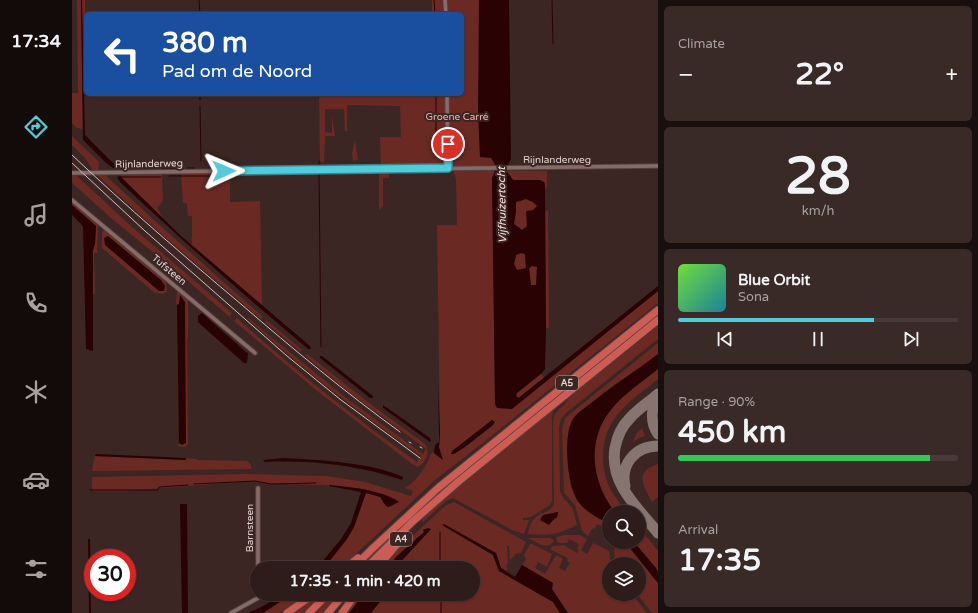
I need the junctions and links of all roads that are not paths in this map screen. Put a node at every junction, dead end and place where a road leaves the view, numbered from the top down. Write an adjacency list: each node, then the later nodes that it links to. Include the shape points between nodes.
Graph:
1 (446, 0): 2 (street)
2 (446, 12)
3 (447, 96): 5 (street)
4 (658, 166): 5 (street, Rijnlanderweg)
5 (448, 168): 6 (street, Rijnlanderweg)
6 (72, 173)
7 (72, 200): 10 (street, Tufsteen)
8 (658, 310): 13 (highway, A5, via 452,475)
9 (658, 320): 12 (highway, A5, via 459,480)
10 (255, 353)
11 (258, 488): 14 (street, Barnsteen)
12 (425, 511): 17 (highway, A5); 18 (highway, A4)
13 (372, 549): 15 (highway, A5); 16 (highway, A5)
14 (258, 561)
15 (356, 561)
16 (360, 561)
17 (373, 561)
18 (382, 561)
19 (253, 601): 24 (street)
20 (304, 601): 25 (highway)
21 (321, 601): 26 (highway)
22 (338, 601): 27 (highway)
23 (351, 601): 28 (highway)
24 (231, 613)
25 (287, 613)
26 (309, 613)
27 (328, 613)
28 (342, 613)

